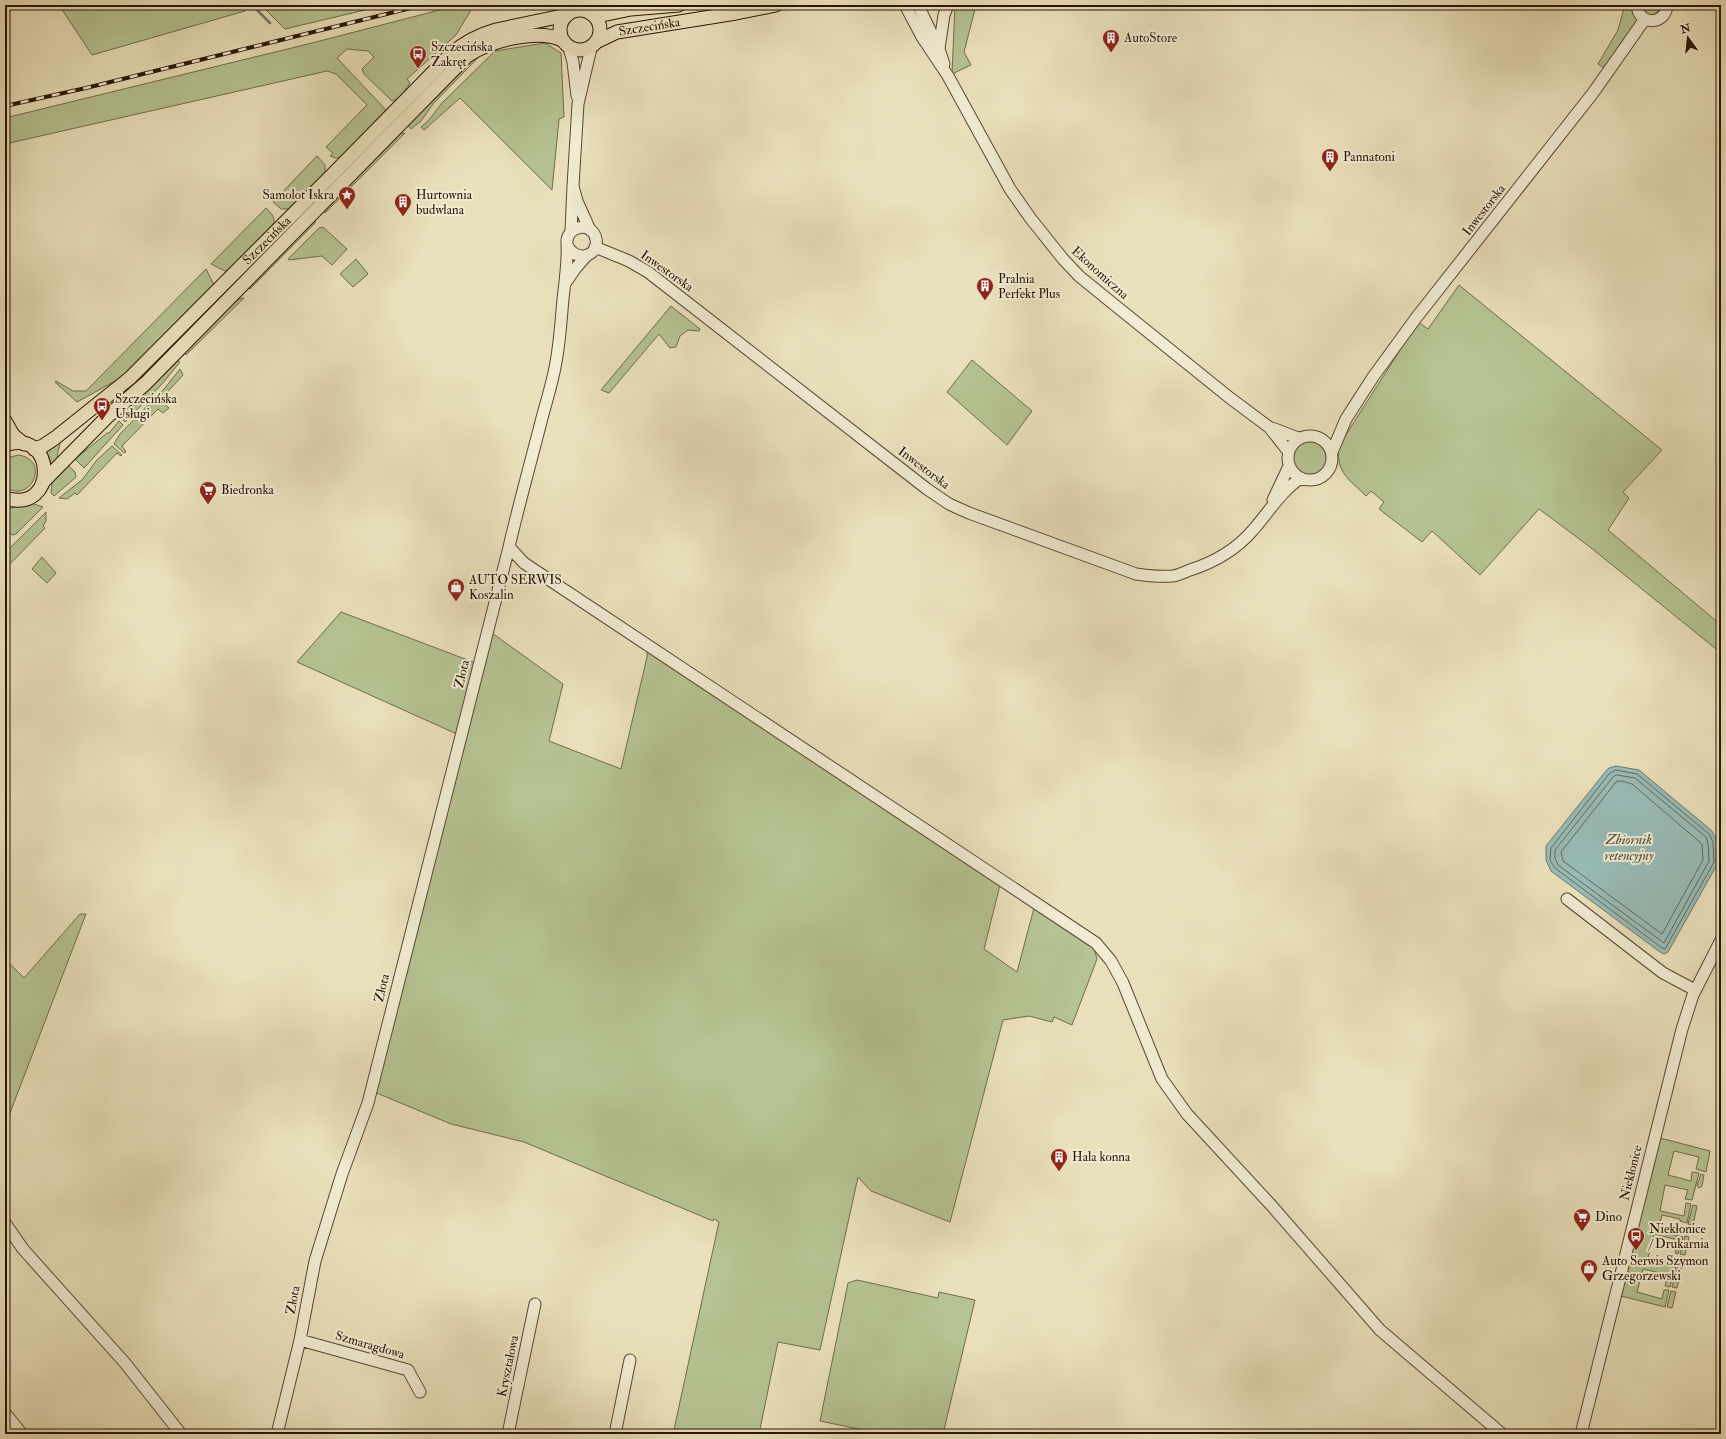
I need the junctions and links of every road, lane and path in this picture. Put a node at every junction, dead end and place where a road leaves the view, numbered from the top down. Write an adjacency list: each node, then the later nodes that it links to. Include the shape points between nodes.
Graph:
1 (678, 5): 8 (main road, Szczecińska, via 631,9 602,15)
2 (776, 5): 12 (main road, Szczecińska, via 617,32)
3 (905, 5): 14 (street, Ekonomiczna, via 922,37)
4 (918, 5): 13 (street, Ekonomiczna)
5 (948, 5): 13 (street)
6 (1637, 5): 10 (street, via 1639,13)
7 (1667, 5): 10 (street, via 1661,18 1653,21)
8 (590, 13): 9 (main road, via 581,10); 12 (main road, via 597,20 600,29)
9 (567, 15): 11 (main road, via 560,27); 28 (main road, Szczecińska, via 484,33 460,47 130,378 43,446)
10 (1645, 19): 22 (street, Inwestorska, via 1593,93 1416,318)
11 (566, 44): 12 (main road, via 580,51); 15 (street, via 573,62); 33 (main road, Szczecińska, via 546,34 537,34 492,43 468,56 146,383 108,416)
12 (593, 45): 15 (street)
13 (939, 49): 14 (street, Ekonomiczna)
14 (948, 76): 24 (street, Ekonomiczna, via 1010,188 1031,219 1078,276)
15 (578, 104): 16 (street)
16 (573, 186): 17 (street); 18 (street)
17 (590, 230): 18 (street, via 582,227); 20 (street, via 596,238)
18 (571, 231): 19 (street, via 567,237)
19 (567, 245): 20 (street, via 575,255); 21 (street, Złota)
20 (591, 251): 21 (street, via 574,268); 35 (street, Inwestorska, via 629,261 648,272 927,489 949,504 969,513 1136,574 1156,577 1174,576 1200,567 1233,550 1254,530)
21 (564, 286): 36 (street, Złota, via 556,364)
22 (1346, 419): 26 (street, Inwestorska); 30 (street, Inwestorska)
23 (5, 421): 28 (main road, via 13,435)
24 (1269, 427): 25 (street, Ekonomiczna); 29 (street, Ekonomiczna)
25 (1298, 438): 26 (street, via 1310,435); 29 (street)
26 (1322, 438): 30 (street)
27 (5, 445): 28 (main road, via 12,443)
28 (29, 446): 33 (main road, via 42,458 45,469)
29 (1288, 451): 31 (street)
30 (1332, 452): 32 (street, via 1332,464 1326,473 1315,480)
31 (1289, 466): 32 (street); 35 (street, Inwestorska)
32 (1301, 478): 35 (street, Inwestorska)
33 (44, 481): 34 (main road, Szczecińska, via 32,496)
34 (7, 501)
35 (1268, 510)
36 (509, 547): 42 (street, Złota, via 368,1103 342,1174 315,1261); 51 (street, via 524,563 1096,943 1111,961 1123,983 1162,1079 1186,1114 1271,1205 1380,1330)
37 (1567, 899): 39 (street, via 1663,973)
38 (1721, 940): 39 (street, Niekłonice)
39 (1695, 990): 52 (street, Niekłonice, via 1682,1029)
40 (5, 1223): 47 (street, via 23,1249 125,1364)
41 (535, 1304): 49 (street, Kryształowa)
42 (300, 1340): 44 (street, Szmaragdowa, via 408,1370); 48 (street, Złota)
43 (630, 1360): 50 (street)
44 (420, 1392)
45 (5, 1414): 46 (street)
46 (22, 1434)
47 (181, 1434)
48 (277, 1434)
49 (508, 1434)
50 (615, 1434)
51 (1502, 1434)
52 (1581, 1434)

